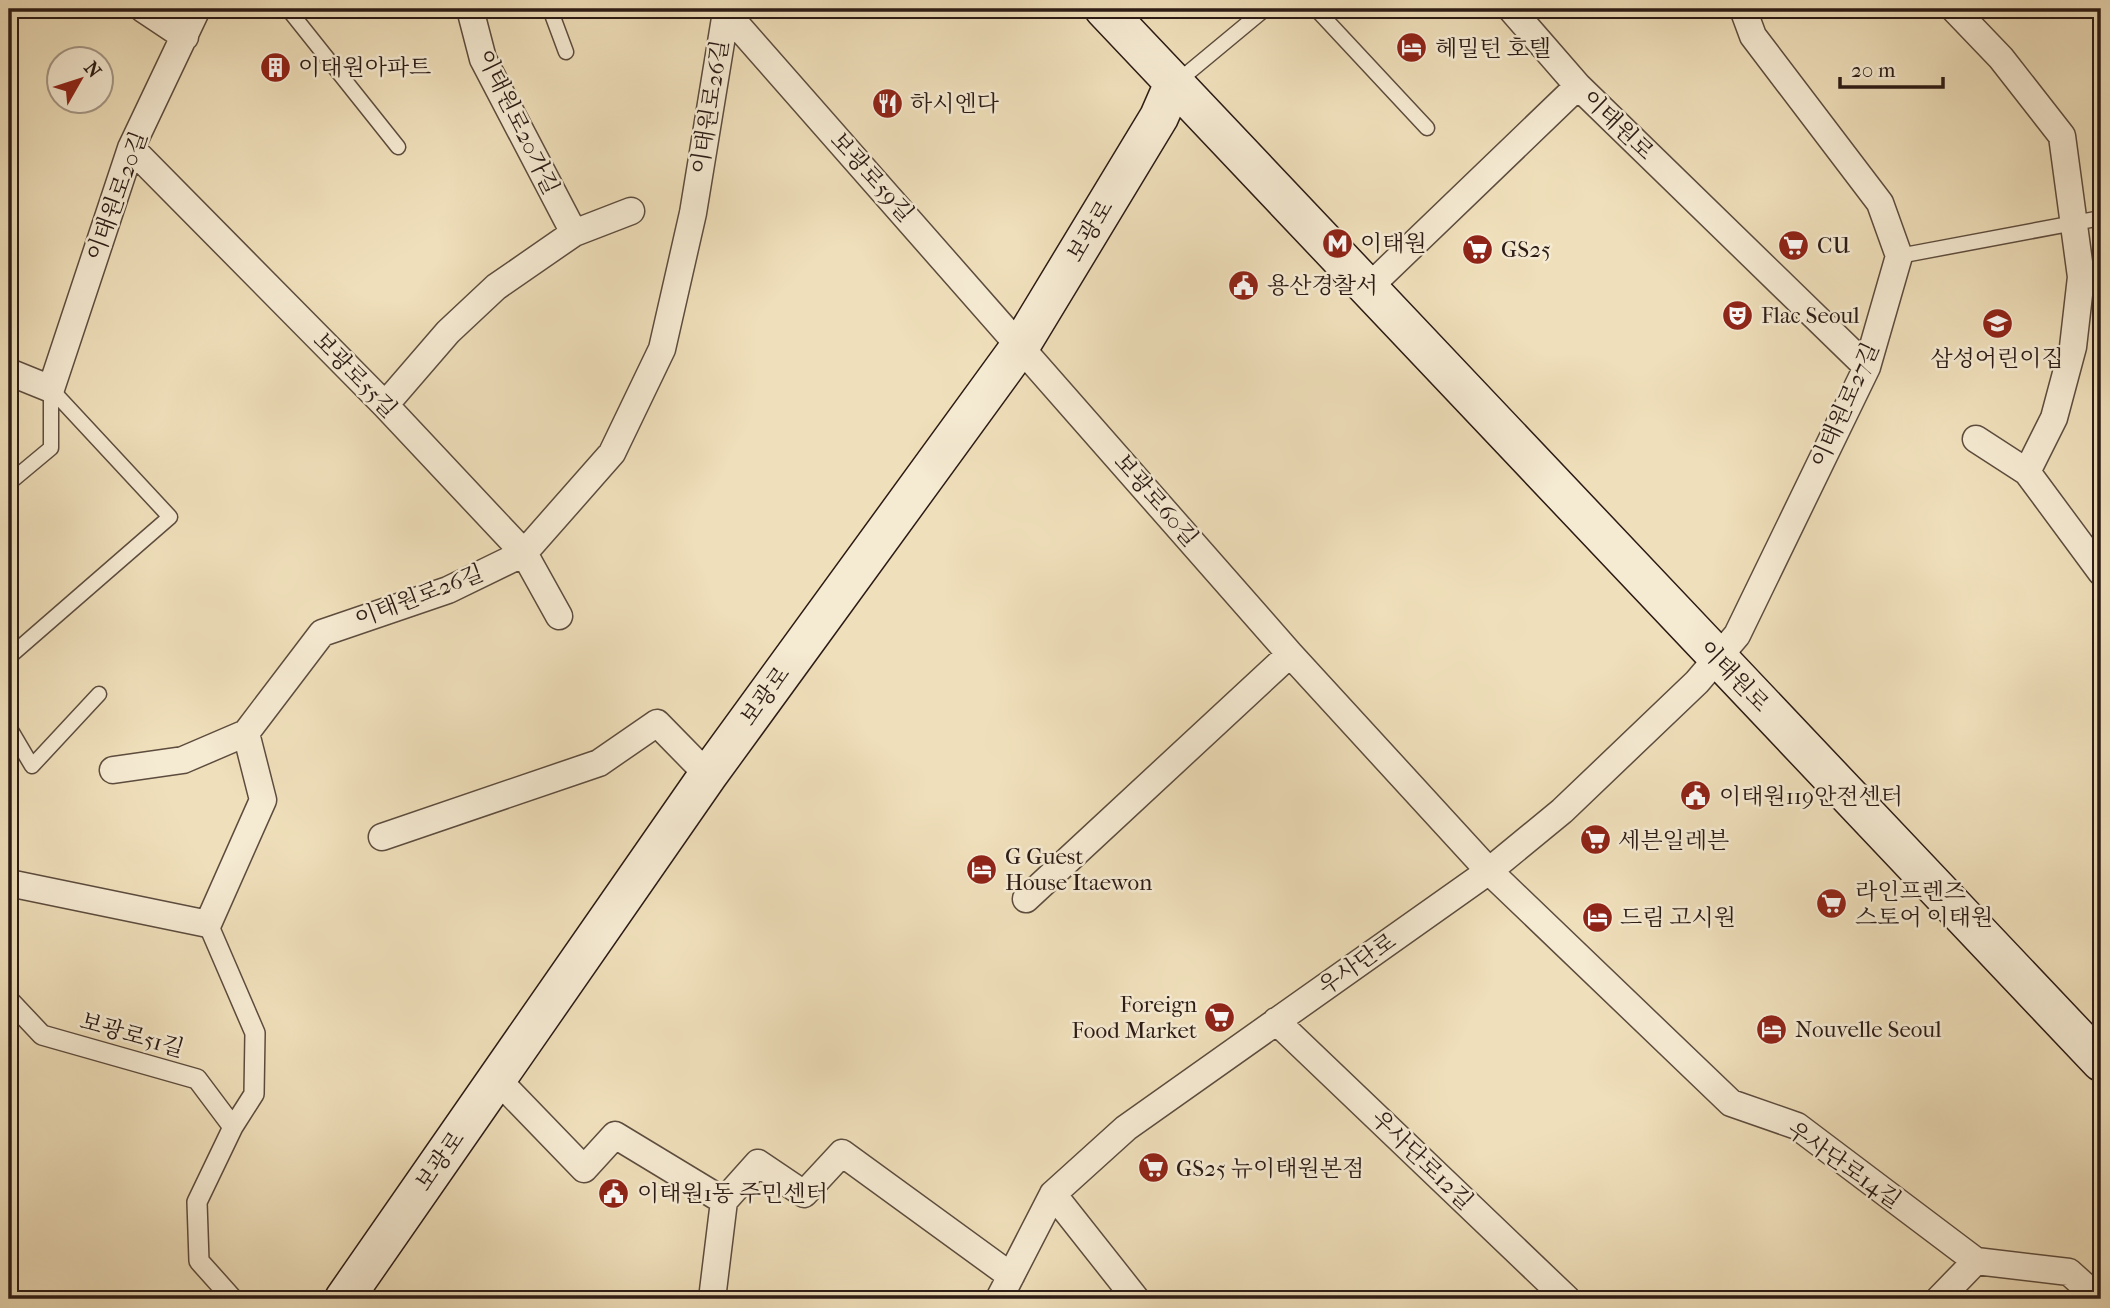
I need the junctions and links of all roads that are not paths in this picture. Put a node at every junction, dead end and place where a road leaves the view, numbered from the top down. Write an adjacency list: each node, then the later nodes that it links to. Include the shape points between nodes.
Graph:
1 (143, 9): 13 (street)
2 (197, 9): 13 (street, 이태원로20길)
3 (288, 9): 18 (lane)
4 (470, 9): 22 (street, 이태원로20가길, via 483,59)
5 (550, 9): 14 (lane)
6 (1104, 9): 15 (main road, 이태원로)
7 (1265, 9): 15 (lane)
8 (1316, 9): 17 (lane)
9 (1511, 9): 16 (street)
10 (1743, 9): 23 (street, via 1754,36 1880,202)
11 (1954, 9): 21 (street, via 2001,58 2062,136)
12 (724, 10): 25 (street, 보광로59길); 33 (street, 이태원로26길, via 693,213 662,349 612,453)
13 (185, 37): 19 (street, 이태원로20길)
14 (566, 52)
15 (1173, 85): 24 (main road, 이태원로); 25 (main road, 보광로, via 1159,117)
16 (1578, 86): 24 (street, 이태원로); 26 (street, 이태원로)
17 (1427, 128)
18 (398, 147)
19 (131, 148): 28 (street, 이태원로20길); 29 (street, 보광로55길)
20 (631, 211): 22 (street)
21 (2088, 220): 23 (lane); 31 (street, via 2073,347 2054,418)
22 (574, 233): 29 (street, via 496,287 448,332)
23 (1899, 256): 26 (street, 이태원로27길)
24 (1367, 289): 38 (main road, 이태원로)
25 (1021, 345): 36 (street, 보광로60길); 43 (main road, 보광로)
26 (1867, 367): 38 (street, 이태원로27길, via 1737,635)
27 (9, 372): 28 (street)
28 (51, 389): 32 (lane, via 51,448); 37 (lane, via 170,517)
29 (385, 405): 33 (street, 보광로55길)
30 (1976, 439): 31 (street)
31 (2027, 472): 34 (street)
32 (9, 483)
33 (524, 552): 35 (street, 보광로55길); 41 (street, 이태원로26길, via 448,590 322,632)
34 (2101, 572)
35 (559, 616)
36 (1290, 654): 45 (street, 보광로60길); 47 (street)
37 (9, 657)
38 (1717, 659): 45 (street, 우사단로, via 1562,811); 51 (main road, 이태원로)
39 (99, 694): 40 (lane, via 32,766)
40 (9, 727)
41 (246, 733): 42 (street, 이태원로26길, via 183,760); 48 (street, via 263,800)
42 (113, 770)
43 (708, 775): 44 (street, via 657,723 599,763); 52 (main road, 보광로)
44 (382, 837)
45 (1489, 872): 50 (street, 우사단로); 56 (street, 우사단로14길, via 1731,1103 1797,1126)
46 (9, 883): 48 (street)
47 (1026, 899)
48 (208, 924): 53 (street, via 255,1033 254,1094)
49 (9, 999): 53 (street, 보광로51길, via 42,1035 197,1079)
50 (1276, 1021): 54 (street, 우사단로, via 1126,1128); 63 (street, 우사단로12길)
51 (2101, 1062)
52 (497, 1079): 55 (street, via 584,1169 615,1135); 59 (main road, 보광로)
53 (233, 1127): 58 (street, via 197,1202 199,1261)
54 (1053, 1194): 57 (street, 우사단로); 62 (street)
55 (724, 1201): 57 (street, via 758,1163 804,1194 842,1153); 60 (street)
56 (1976, 1261): 64 (street); 65 (street, via 2070,1272)
57 (1012, 1276): 61 (street, 우사단로)
58 (233, 1299)
59 (344, 1299)
60 (712, 1299)
61 (999, 1299)
62 (1136, 1299)
63 (1567, 1299)
64 (1939, 1299)
65 (2099, 1299)

